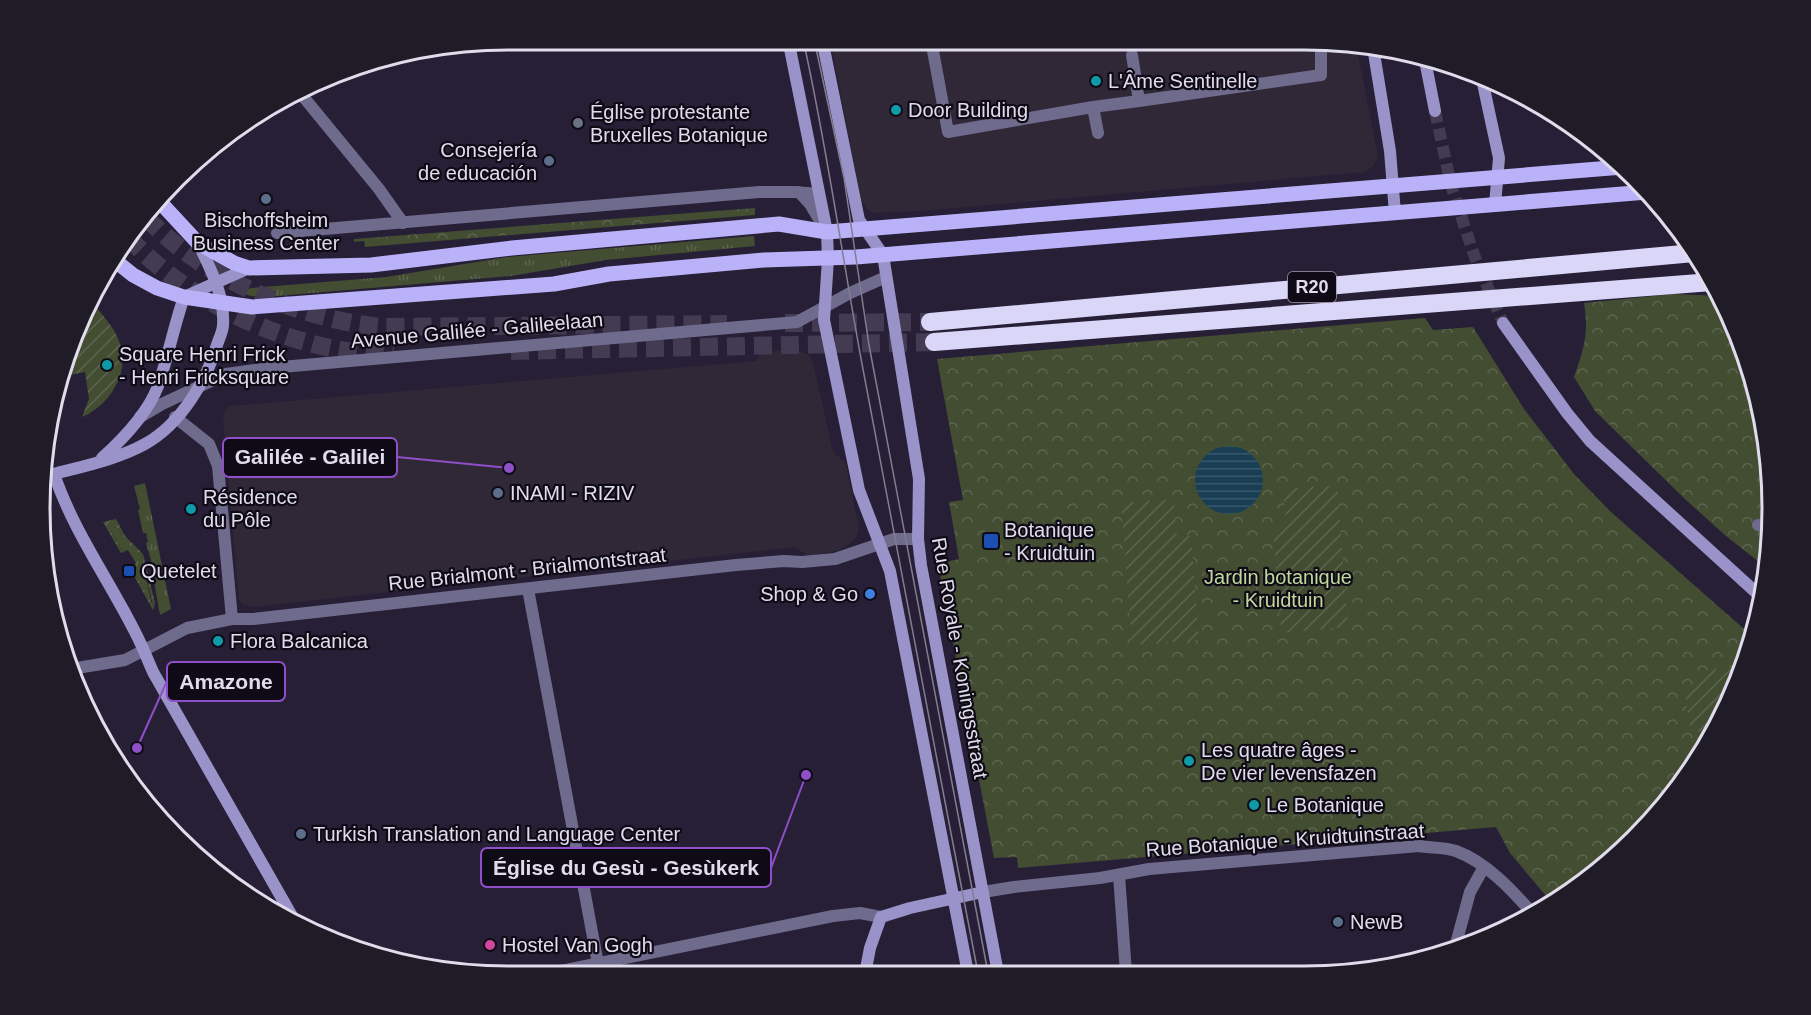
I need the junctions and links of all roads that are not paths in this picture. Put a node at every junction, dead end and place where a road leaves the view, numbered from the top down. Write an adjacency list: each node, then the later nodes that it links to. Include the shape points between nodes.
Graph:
1 (790, 50): 19 (street)
2 (824, 50): 24 (street, Rue Royale - Koningsstraat, via 859,220)
3 (933, 50): 11 (street, via 948,132)
4 (1321, 50): 10 (street, via 1321,75)
5 (1132, 55): 10 (street)
6 (1374, 55): 16 (street)
7 (1426, 66): 12 (street)
8 (1484, 86): 15 (street, via 1497,142)
9 (304, 98): 23 (street)
10 (1139, 101): 11 (street)
11 (1093, 107): 13 (street)
12 (1435, 111)
13 (1096, 133)
14 (1610, 168): 15 (main road)
15 (1498, 177): 16 (main road); 20 (street)
16 (1393, 186): 22 (street); 24 (main road)
17 (799, 192): 19 (street); 23 (street, via 747,193); 26 (street)
18 (1636, 193): 20 (main road)
19 (819, 194): 26 (street)
20 (1495, 205): 22 (main road)
21 (163, 206): 27 (main road)
22 (1395, 213): 29 (main road)
23 (404, 223): 25 (street)
24 (865, 229): 26 (main road); 29 (street, Rue Royale - Koningsstraat)
25 (278, 232)
26 (827, 232): 30 (street); 32 (main road, via 779,224 371,265)
27 (198, 243): 32 (main road); 34 (street)
28 (1685, 254): 41 (highway, R20)
29 (883, 255): 30 (main road); 33 (street, Rue Royale - Koningsstraat)
30 (828, 259): 39 (main road, via 773,260 609,274 543,285 277,306); 40 (street)
31 (120, 264): 38 (main road, via 157,288)
32 (249, 268): 34 (street)
33 (886, 277): 40 (street); 49 (street, Rue Royale - Koningsstraat, via 919,479)
34 (216, 283): 38 (street); 39 (street)
35 (1702, 283): 36 (highway, R20)
36 (1674, 286): 37 (highway, R20); 43 (highway, R20)
37 (1704, 287)
38 (184, 297): 39 (main road); 46 (street, via 157,388)
39 (222, 304): 44 (street, via 223,326)
40 (825, 306): 44 (street, Avenue Galilée - Galileelaan, via 797,321 270,368 226,374); 50 (street, via 824,320 859,490)
41 (930, 322)
42 (1503, 323): 52 (street, via 1590,441)
43 (934, 342)
44 (202, 385): 45 (street); 46 (street, Avenue Galilée - Galileelaan)
45 (176, 417): 47 (street, via 143,445); 53 (street, via 208,444 218,466)
46 (139, 418): 47 (street)
47 (99, 461): 48 (street)
48 (50, 474): 54 (street)
49 (918, 539): 50 (street, Rue Brialmont - Brialmontstraat, via 894,539); 58 (street, Rue Royale - Koningsstraat)
50 (880, 545): 51 (street, Rue Brialmont - Brialmontstraat, via 835,559 736,565); 59 (street, via 890,570)
51 (528, 589): 53 (street, Rue Brialmont - Brialmontstraat); 64 (street)
52 (1754, 591)
53 (231, 619): 54 (street, Rue Brialmont - Brialmontstraat, via 187,627)
54 (143, 651): 55 (street, Rue Brialmont - Brialmontstraat, via 125,660); 61 (street)
55 (79, 668)
56 (1484, 867): 57 (street, Rue Botanique - Kruidtuinstraat, via 1458,851 1419,846 1149,869); 60 (street, Rue Botanique - Kruidtuinstraat); 63 (street, via 1470,892)
57 (1119, 875): 58 (street, Rue Botanique - Kruidtuinstraat); 69 (street)
58 (983, 892): 59 (street); 68 (street, Rue Royale - Koningsstraat)
59 (954, 899): 62 (street); 67 (street)
60 (1527, 907)
61 (288, 909)
62 (881, 917): 64 (street, via 860,913 833,916); 66 (street)
63 (1457, 939)
64 (598, 964): 65 (street)
65 (588, 966)
66 (867, 966)
67 (967, 966)
68 (997, 966)
69 (1126, 966)

